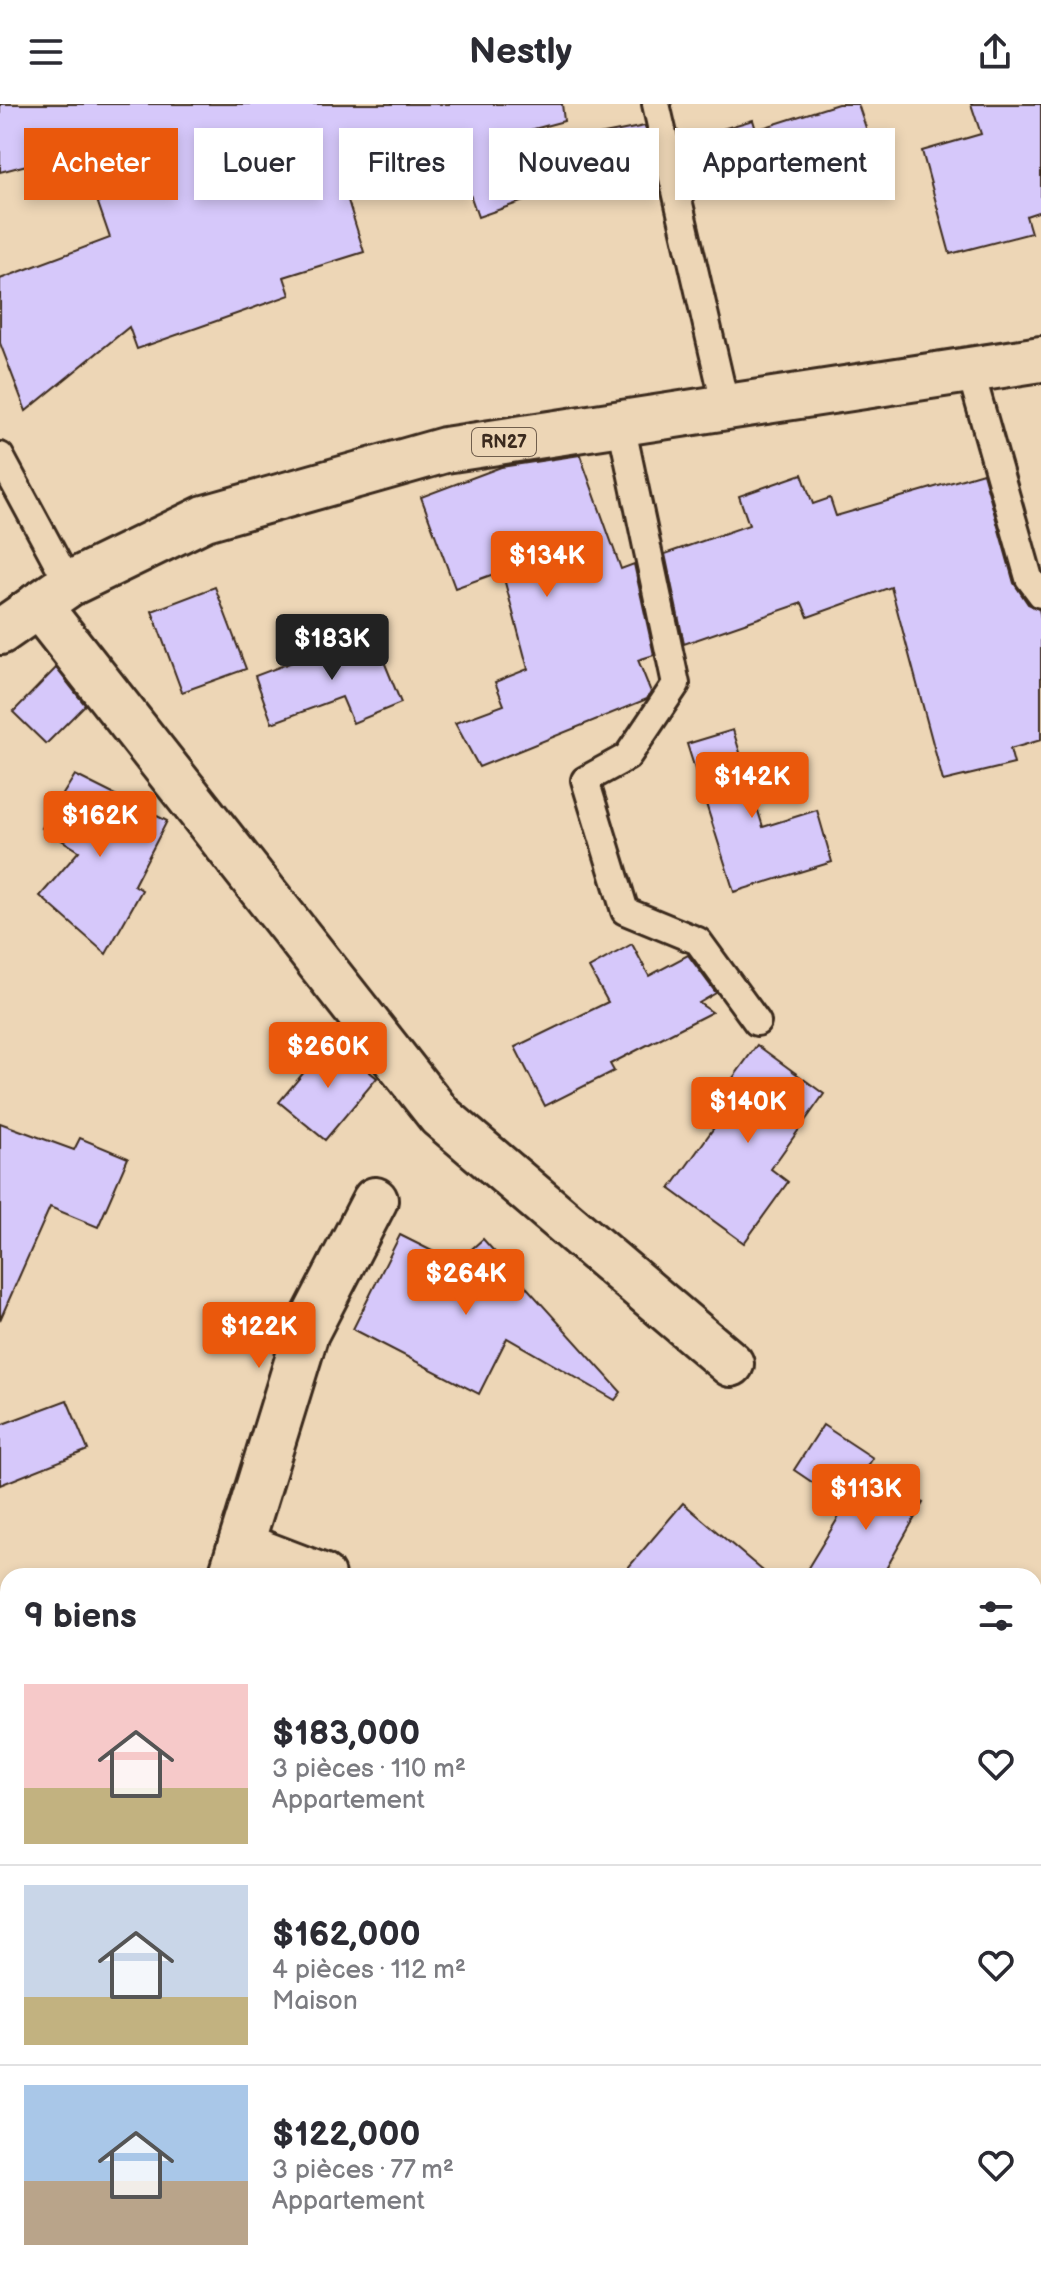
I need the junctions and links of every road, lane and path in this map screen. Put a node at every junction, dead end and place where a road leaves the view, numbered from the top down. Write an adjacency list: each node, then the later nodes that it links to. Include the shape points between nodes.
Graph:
1 (656, 104): 4 (lane)
2 (1041, 359): 3 (street, RN27)
3 (970, 370): 4 (street, RN27); 8 (lane, via 1029,578)
4 (726, 408): 5 (street, RN27)
5 (621, 424): 7 (street, RN27, via 445,450 205,518); 10 (lane, via 676,684 627,757 585,780 625,911 698,941)
6 (0, 456): 7 (lane)
7 (54, 594): 9 (street, RN27); 12 (street, via 440,1116)
8 (1041, 594)
9 (0, 632)
10 (757, 1022)
11 (375, 1200): 13 (street, via 306,1333)
12 (731, 1364)
13 (236, 1561): 14 (street)
14 (276, 1568)

